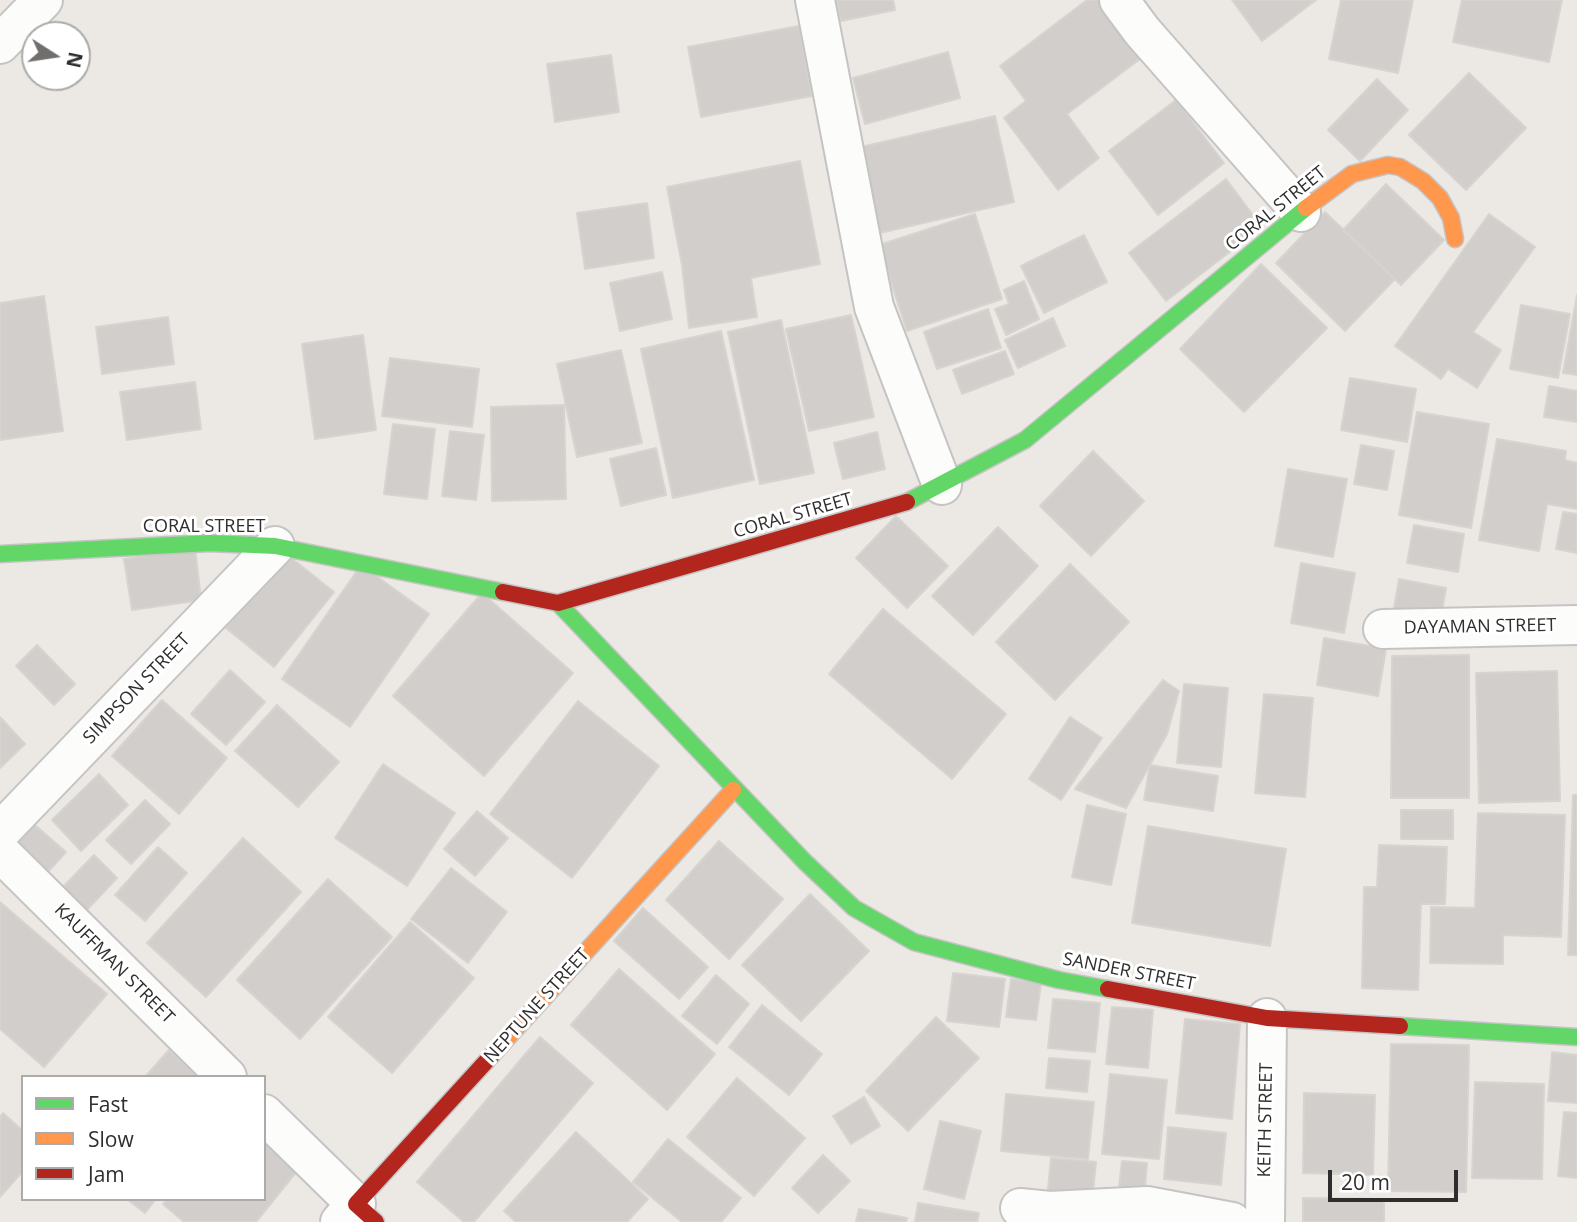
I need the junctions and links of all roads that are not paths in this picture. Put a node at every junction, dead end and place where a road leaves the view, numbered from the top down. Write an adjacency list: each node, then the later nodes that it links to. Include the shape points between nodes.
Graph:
1 (43, 0): 4 (street)
2 (815, 0): 7 (street, via 874,307)
3 (1119, 0): 5 (street)
4 (0, 44)
5 (1301, 212): 6 (street, CORAL STREET, via 1352,174 1388,165 1400,167 1440,198); 7 (street, CORAL STREET, via 1025,440)
6 (1455, 239)
7 (942, 485): 10 (street, CORAL STREET, via 898,507)
8 (275, 546): 9 (street, CORAL STREET, via 211,543); 10 (street, CORAL STREET); 14 (street, SIMPSON STREET)
9 (0, 554)
10 (558, 603): 13 (street, SANDER STREET)
11 (1577, 625): 12 (street, DAYAMAN STREET)
12 (1383, 629)
13 (733, 790): 16 (street, SANDER STREET, via 854,908 914,942 1059,980); 21 (street, NEPTUNE STREET)
14 (0, 832)
15 (0, 852): 18 (street, KAUFFMAN STREET)
16 (1267, 1018): 17 (street, SANDER STREET); 23 (street, KEITH STREET)
17 (1577, 1037)
18 (225, 1075)
19 (266, 1116): 21 (street)
20 (1020, 1208): 22 (street, via 1147,1206)
21 (357, 1216)
22 (1232, 1222)
23 (1265, 1222)

